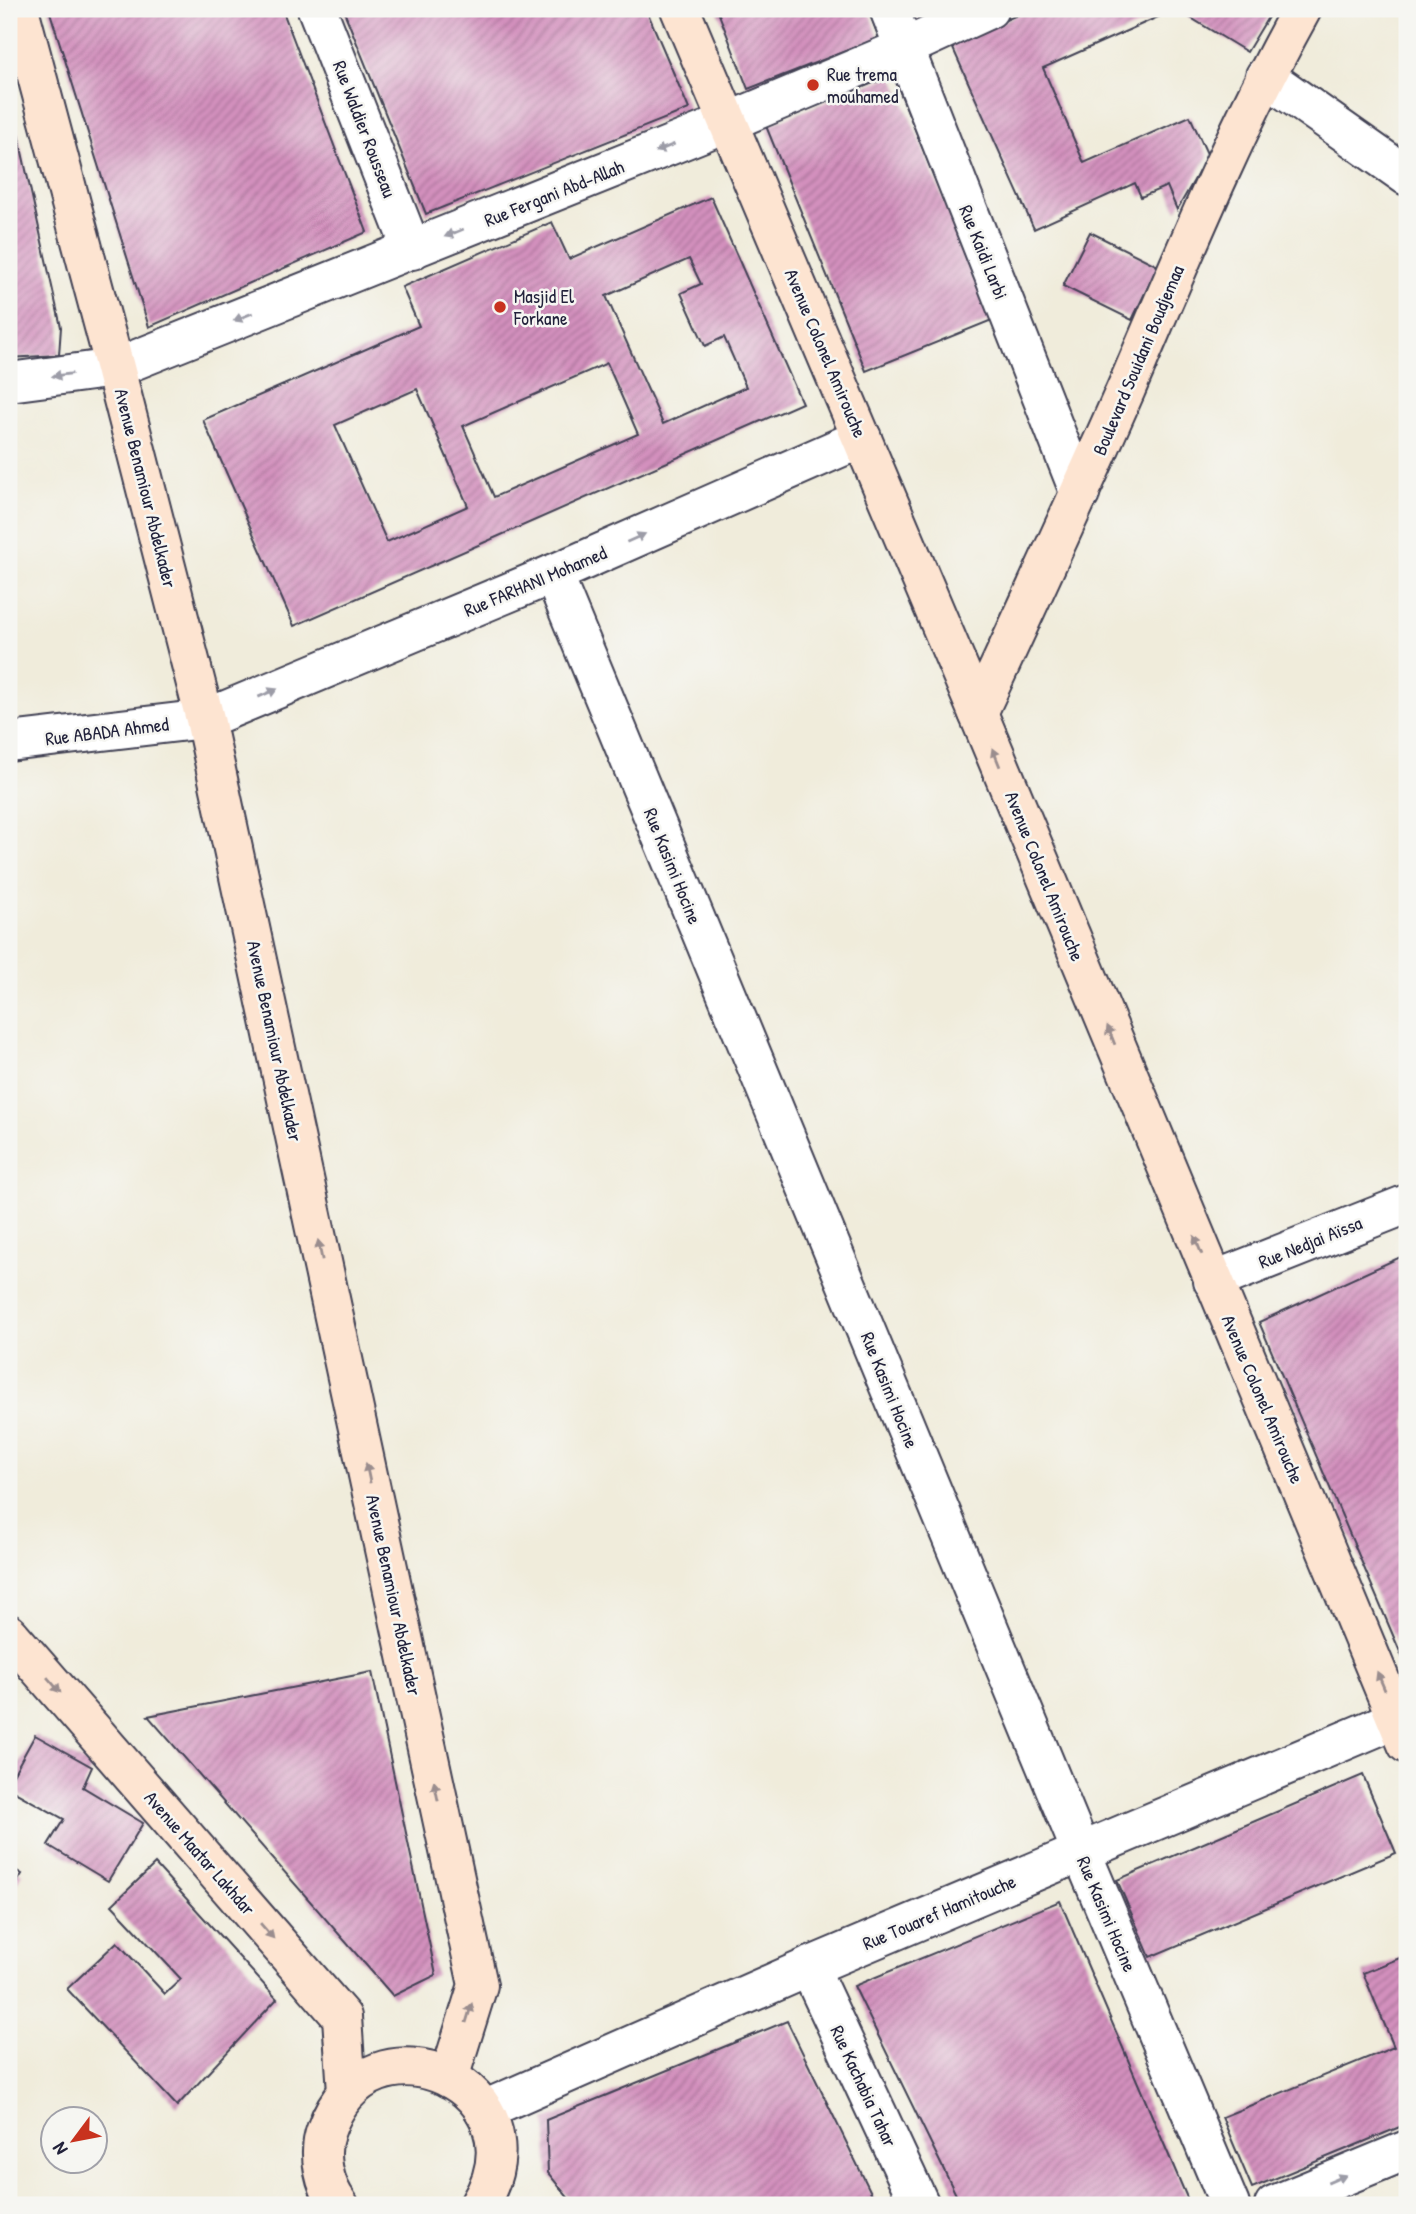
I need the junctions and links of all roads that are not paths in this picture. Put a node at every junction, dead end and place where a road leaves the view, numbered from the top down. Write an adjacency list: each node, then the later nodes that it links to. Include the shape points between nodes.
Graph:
1 (19, 9): 12 (main road, Avenue Benamiour Abdelkader)
2 (317, 9): 11 (street, Rue Waldier Rousseau)
3 (680, 9): 9 (main road, Avenue Colonel Amirouche)
4 (889, 9): 7 (street, Rue Kaidi Larbi)
5 (989, 9): 7 (street, Rue Fergani Abd-Allah)
6 (1302, 9): 8 (main road, Boulevard Souidani Boudjemaa)
7 (904, 48): 9 (street, Rue Fergani Abd-Allah); 15 (street, Rue Kaidi Larbi)
8 (1265, 76): 10 (street); 15 (main road, Boulevard Souidani Boudjemaa)
9 (728, 122): 11 (street, Rue Fergani Abd-Allah, one-way to 11); 14 (main road, Avenue Colonel Amirouche)
10 (1407, 176)
11 (412, 250): 12 (street, Rue Fergani Abd-Allah, one-way to 12)
12 (116, 368): 13 (street, Rue Fergani Abd-Allah, one-way to 13); 18 (main road, Avenue Benamiour Abdelkader)
13 (9, 382)
14 (862, 438): 16 (street, Rue FARHANI Mohamed, one-way to 14); 17 (main road, Avenue Colonel Amirouche)
15 (1080, 494): 17 (main road, Boulevard Souidani Boudjemaa)
16 (553, 574): 18 (street, Rue FARHANI Mohamed, one-way to 16); 24 (street, Rue Kasimi Hocine)
17 (978, 713): 21 (main road, Avenue Colonel Amirouche, one-way to 17)
18 (205, 719): 19 (street, Rue ABADA Ahmed); 26 (main road, Avenue Benamiour Abdelkader, one-way to 18, via 478,1985)
19 (9, 743)
20 (1407, 1203): 21 (street, Rue Nedjai Aïssa)
21 (1213, 1281): 23 (main road, Avenue Colonel Amirouche, one-way to 21)
22 (9, 1634): 27 (main road, Avenue Maatar Lakhdar, one-way to 27, via 342,2017)
23 (1402, 1731): 24 (street, Rue Touaref Hamitouche)
24 (1081, 1851): 25 (street, Rue Touaref Hamitouche); 33 (street, Rue Kasimi Hocine)
25 (809, 1967): 28 (street, Rue Touaref Hamitouche); 32 (street, Rue Kachabia Tahar)
26 (449, 2078): 27 (main road, via 434,2070 406,2066 369,2076); 28 (main road, via 467,2089)
27 (347, 2092): 30 (main road, via 331,2113 322,2140 323,2169)
28 (484, 2110): 31 (main road, via 494,2135 496,2162 490,2188)
29 (1407, 2150): 34 (street, one-way to 29)
30 (339, 2205)
31 (479, 2205)
32 (919, 2205)
33 (1230, 2205)
34 (1274, 2205)

